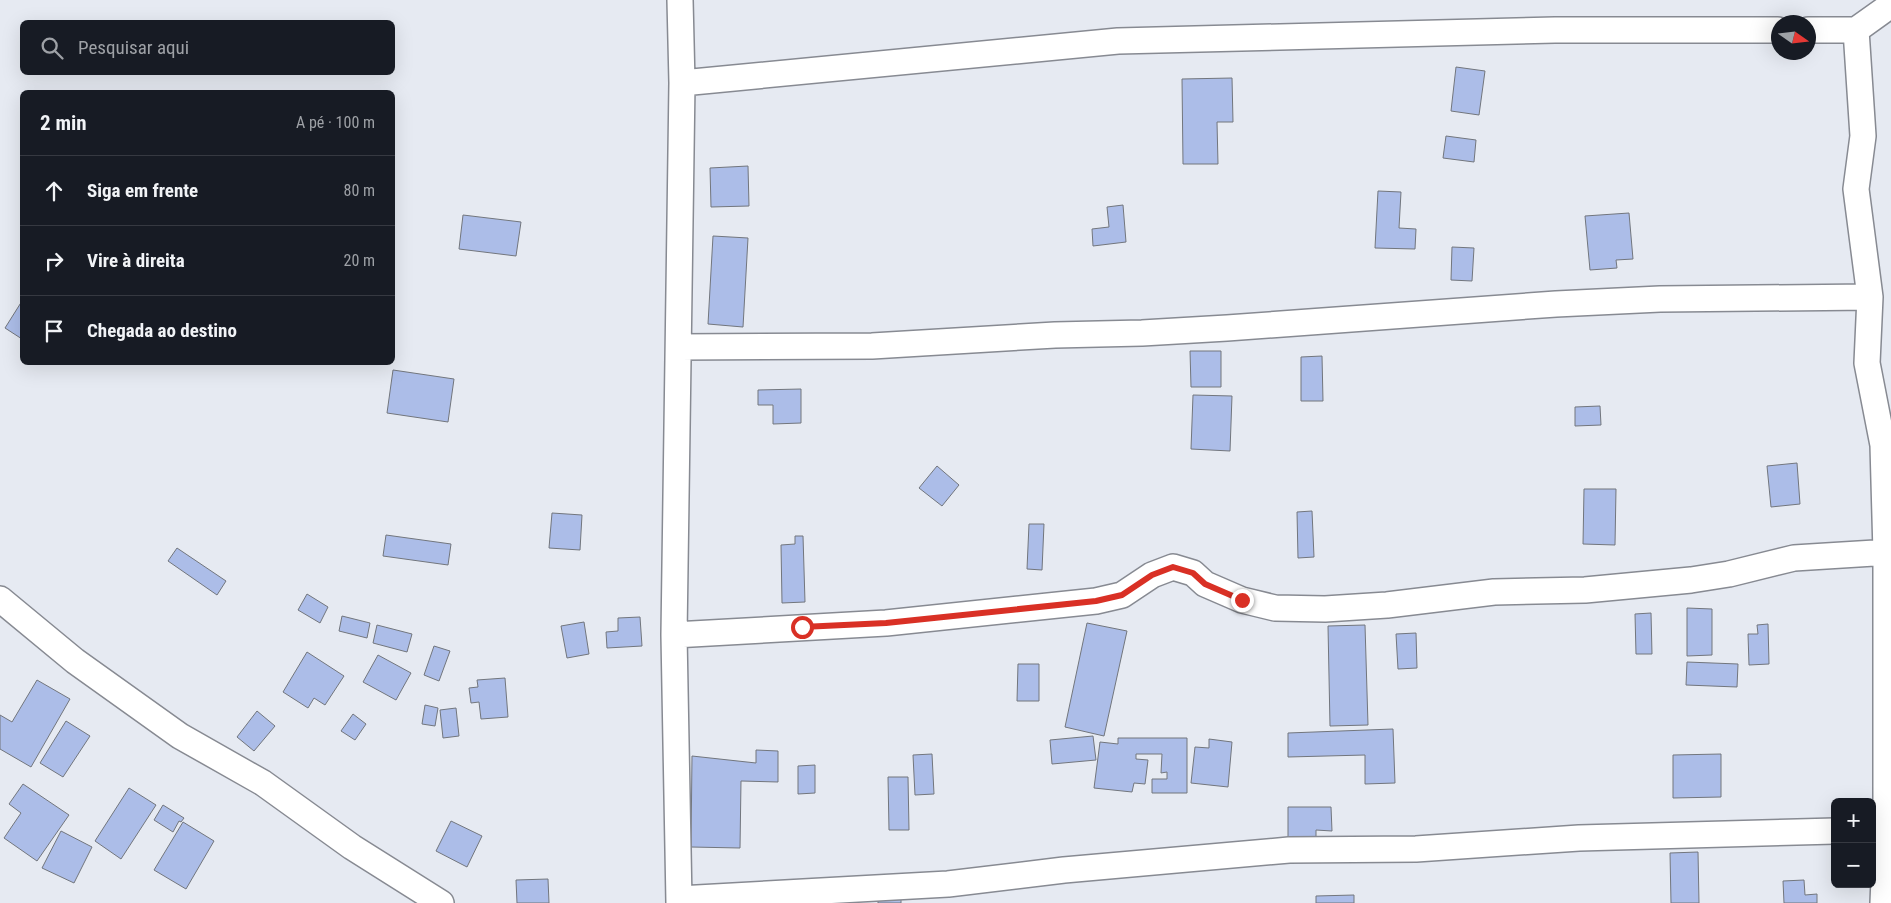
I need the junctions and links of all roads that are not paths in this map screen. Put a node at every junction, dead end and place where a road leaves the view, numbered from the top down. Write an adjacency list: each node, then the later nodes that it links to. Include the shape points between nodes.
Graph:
1 (680, 0): 6 (street)
2 (1891, 5): 5 (street)
3 (1771, 30): 6 (street, via 1555,30 1118,41)
4 (1816, 30): 5 (street)
5 (1856, 30): 7 (street, via 1863,136 1856,189)
6 (682, 83): 8 (street)
7 (1870, 297): 8 (street, via 1660,299 1556,304 1227,328 872,346); 9 (street, via 1867,362 1884,445)
8 (679, 347): 11 (street)
9 (1888, 552): 11 (street, via 1794,558 1729,574 1681,581 1585,590 1494,592 1387,606 1325,609 1275,608 1242,600 1205,584 1193,573 1173,567 1152,575 1122,595 1096,601 886,623); 12 (street)
10 (0, 599): 15 (street, via 75,661 180,736 263,783 352,847)
11 (674, 634): 14 (street)
12 (1883, 829): 16 (street)
13 (1831, 831): 14 (street, via 1579,838 1416,849 1290,850 948,884)
14 (679, 901)
15 (441, 903)
16 (1883, 903)

